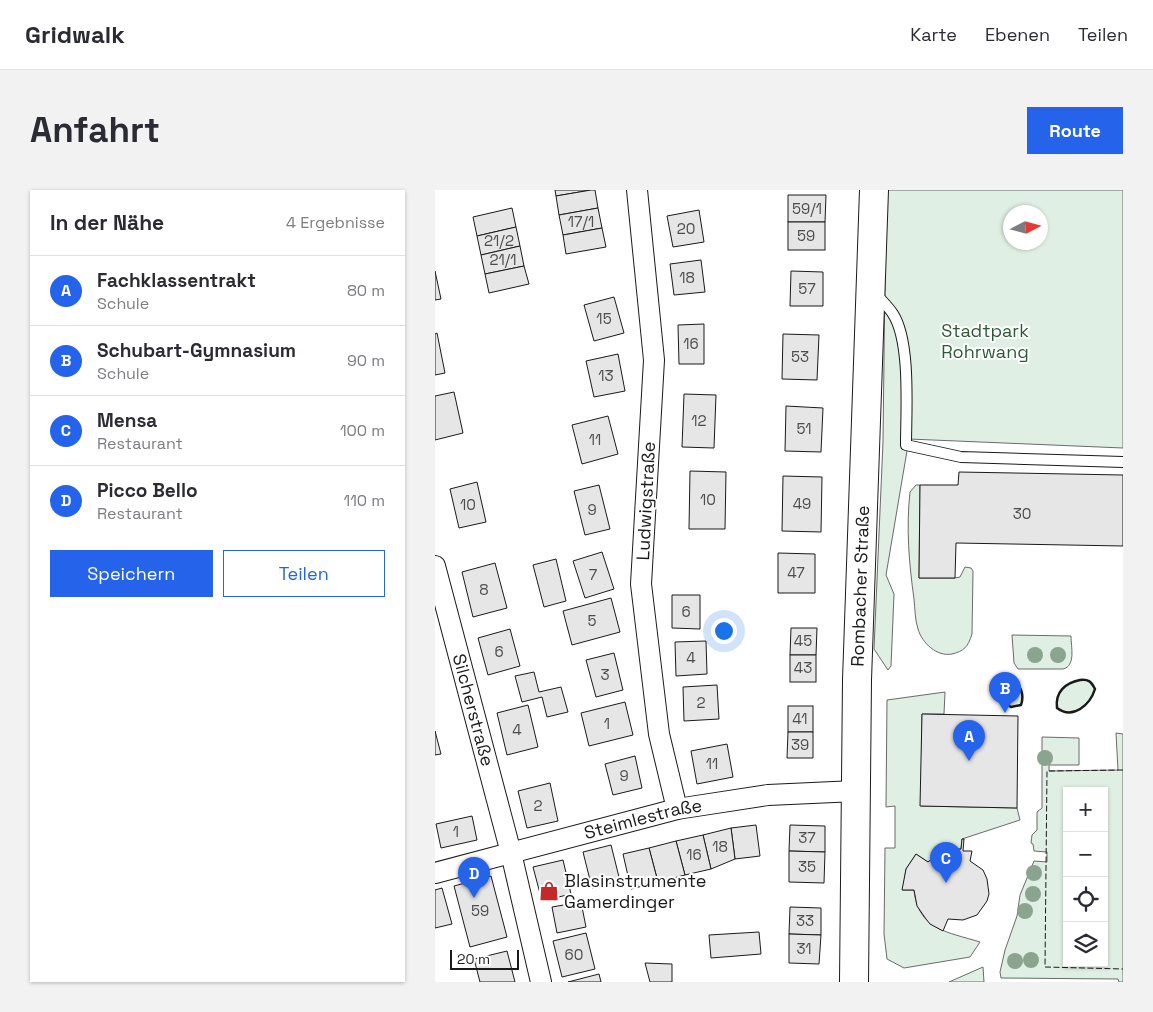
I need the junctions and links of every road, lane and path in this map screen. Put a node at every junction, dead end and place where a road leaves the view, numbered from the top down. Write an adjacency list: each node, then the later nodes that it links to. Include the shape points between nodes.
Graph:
1 (637, 190): 7 (street, Ludwigstraße, via 654,360 641,584 659,734)
2 (874, 190): 3 (main road, Rombacher Straße)
3 (871, 288): 4 (lane, via 893,315 904,342 906,445 961,457); 6 (main road, Rombacher Straße)
4 (1123, 462)
5 (435, 566): 8 (street, Silcherstraße)
6 (856, 791): 7 (street, Steimlestraße, via 768,794); 11 (main road, Rombacher Straße)
7 (677, 809): 8 (street, Steimlestraße)
8 (511, 854): 9 (street, Steimlestraße); 10 (street, Silcherstraße)
9 (435, 872)
10 (541, 982)
11 (855, 982)

